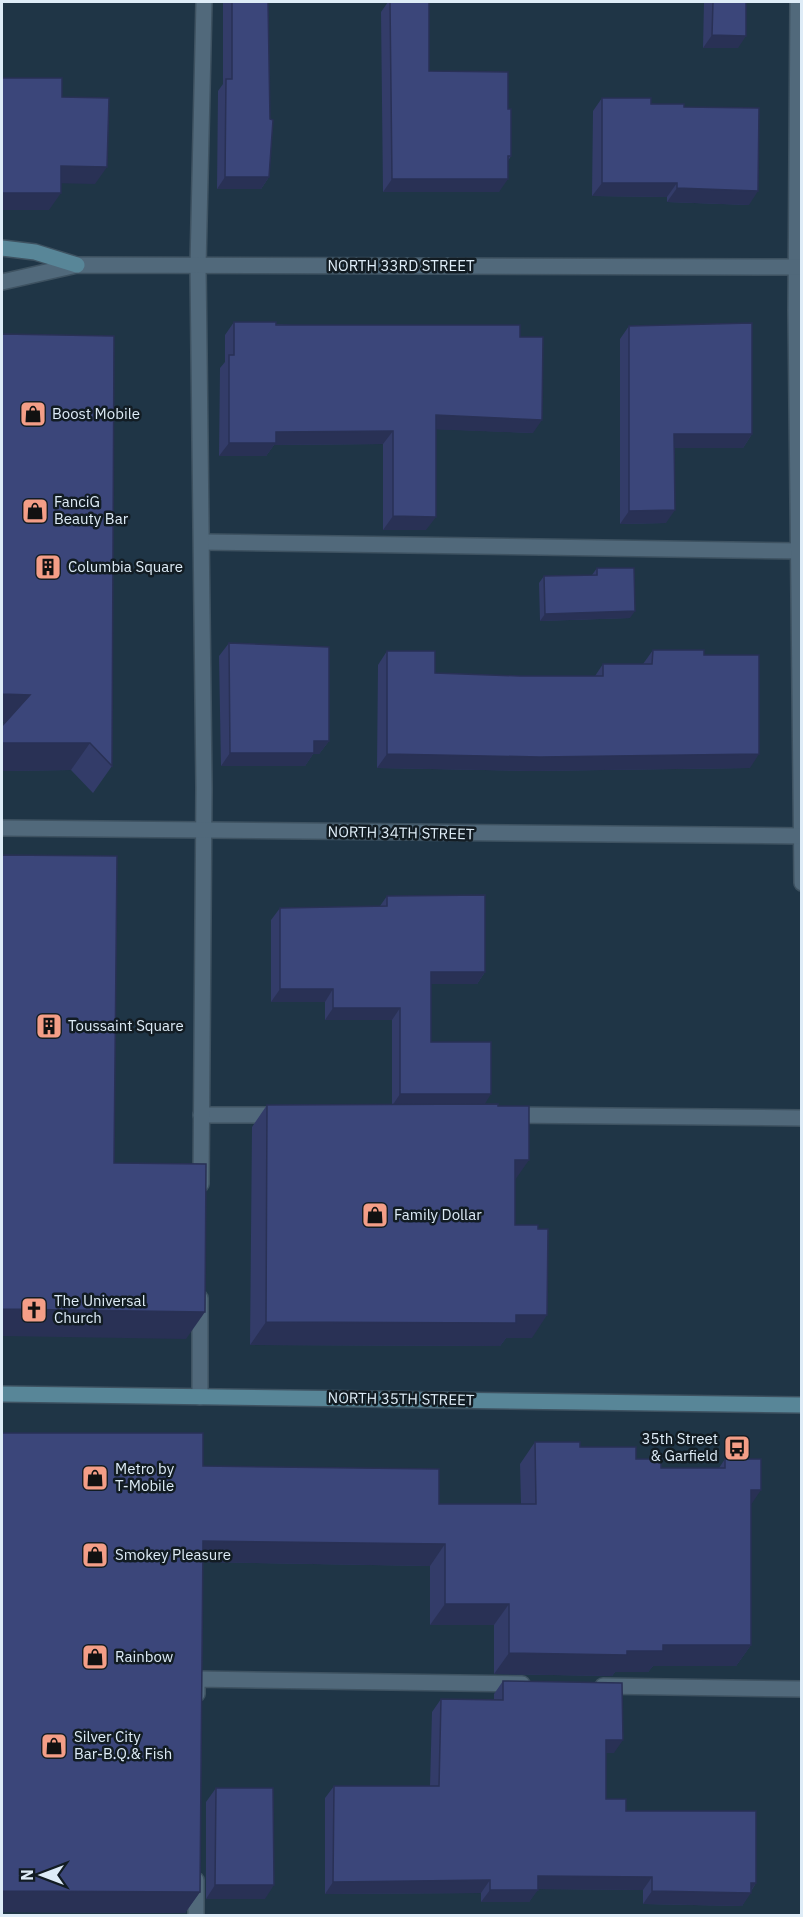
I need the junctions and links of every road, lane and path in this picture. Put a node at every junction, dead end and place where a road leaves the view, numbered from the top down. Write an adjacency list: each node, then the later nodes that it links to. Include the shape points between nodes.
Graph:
1 (204, 2): 5 (street)
2 (798, 2): 6 (street)
3 (2, 248): 4 (main road, via 35,252)
4 (77, 265): 5 (street, NORTH 33RD STREET); 7 (street, NORTH 33RD STREET)
5 (198, 266): 6 (street, NORTH 33RD STREET); 8 (street)
6 (799, 267): 9 (street)
7 (2, 282)
8 (202, 542): 9 (street); 11 (street)
9 (800, 551): 12 (street)
10 (2, 828): 11 (street, NORTH 34TH STREET)
11 (204, 831): 12 (street, NORTH 34TH STREET); 14 (street)
12 (801, 836): 13 (street)
13 (801, 883)
14 (201, 1115): 15 (street); 18 (street)
15 (295, 1115)
16 (492, 1115): 17 (street)
17 (801, 1118)
18 (201, 1197)
19 (200, 1280): 21 (street)
20 (2, 1394): 21 (main road, NORTH 35TH STREET)
21 (200, 1397): 22 (main road, NORTH 35TH STREET)
22 (801, 1404)
23 (539, 1684): 26 (street, via 197,1679)
24 (586, 1685): 25 (street)
25 (801, 1689)
26 (197, 1715)
27 (196, 1868): 28 (street)
28 (196, 1916)

